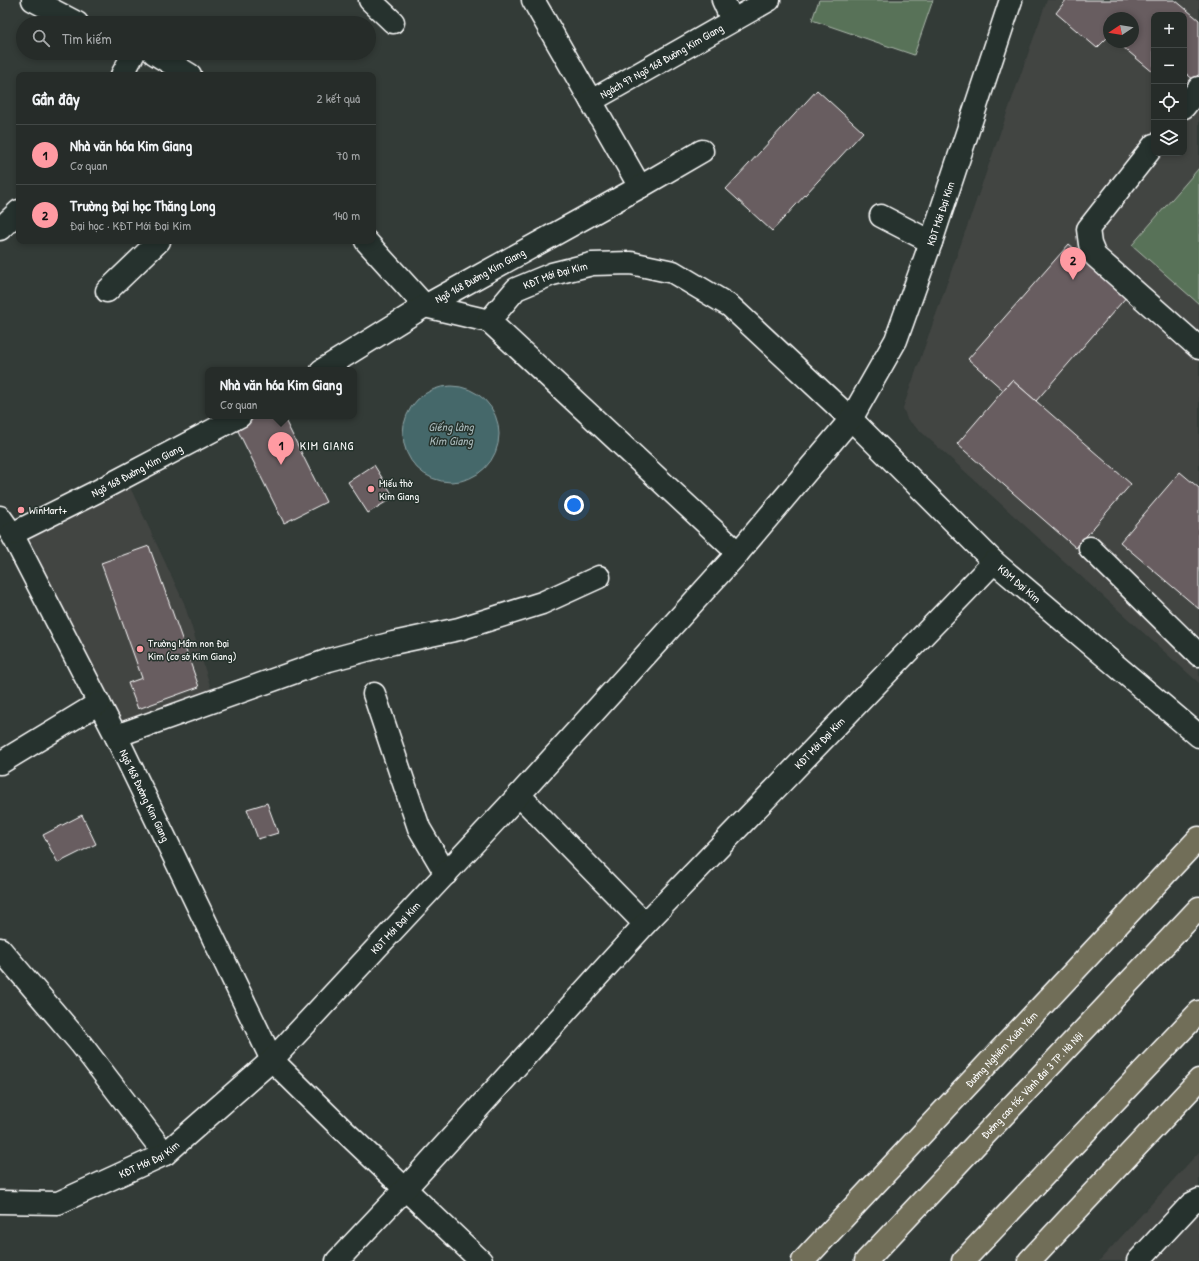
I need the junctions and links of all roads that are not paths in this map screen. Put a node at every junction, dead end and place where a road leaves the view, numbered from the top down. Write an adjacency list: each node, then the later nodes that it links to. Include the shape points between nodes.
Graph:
1 (33, 0): 7 (street)
2 (533, 0): 15 (street, Ngách 97 Ngõ 168 Đường Kim Giang)
3 (723, 0): 8 (street, Ngách 97 Ngõ 168 Đường Kim Giang)
4 (769, 0): 8 (street, Ngách 97 Ngõ 168 Đường Kim Giang)
5 (1011, 0): 23 (street, KĐT Mới Đại Kim)
6 (378, 2): 9 (street)
7 (64, 16)
8 (732, 20): 15 (street, Ngách 97 Ngõ 168 Đường Kim Giang)
9 (393, 22)
10 (130, 60): 12 (street)
11 (165, 60): 13 (street)
12 (124, 72)
13 (185, 72)
14 (1199, 88): 16 (street)
15 (591, 101): 19 (street, Ngách 97 Ngõ 168 Đường Kim Giang)
16 (1187, 103)
17 (1151, 149): 29 (street, via 1088,229 1090,244 1095,256)
18 (702, 151): 19 (street, Ngõ 168 Đường Kim Giang)
19 (640, 187): 27 (street, Ngõ 168 Đường Kim Giang)
20 (16, 213): 22 (street)
21 (881, 216): 23 (street)
22 (0, 229)
23 (931, 242): 32 (street, KĐT Mới Đại Kim, via 896,340)
24 (156, 244): 26 (street)
25 (369, 244): 27 (street)
26 (107, 291)
27 (426, 306): 28 (street); 30 (street, Ngõ 168 Đường Kim Giang)
28 (489, 321): 32 (street, KĐT Mới Đại Kim, via 516,288 552,274 592,264 630,263 672,272 730,306); 35 (street)
29 (1199, 348)
30 (327, 367)
31 (234, 419): 33 (street, Ngõ 168 Đường Kim Giang, via 96,492)
32 (851, 419): 35 (street, KĐT Mới Đại Kim); 36 (street, KĐM Đại Kim)
33 (6, 526): 40 (street, Ngõ 168 Đường Kim Giang)
34 (1090, 548): 38 (street)
35 (738, 553): 44 (street, KĐT Mới Đại Kim)
36 (994, 562): 42 (street, KĐM Đại Kim); 48 (street, KĐT Mới Đại Kim)
37 (599, 577): 41 (street, via 542,603 459,629 329,660)
38 (1199, 655)
39 (374, 694): 46 (street, via 419,828)
40 (99, 703): 41 (street, Ngõ 168 Đường Kim Giang); 43 (street)
41 (116, 736): 51 (street, Ngõ 168 Đường Kim Giang)
42 (1199, 736)
43 (0, 762)
44 (519, 795): 46 (street, KĐT Mới Đại Kim); 48 (street)
45 (1199, 838): 59 (main road, Đường Nghiêm Xuân Yêm)
46 (446, 874): 51 (street, KĐT Mới Đại Kim)
47 (1199, 908): 60 (main road, Đường cao tốc Vành đai 3 TP. Hà Nội)
48 (645, 924): 54 (street, KĐT Mới Đại Kim)
49 (0, 949): 53 (street, via 81,1044)
50 (1199, 1012): 61 (main road)
51 (272, 1060): 53 (street, KĐT Mới Đại Kim); 54 (street)
52 (1199, 1080): 62 (main road)
53 (166, 1154): 56 (street, KĐT Mới Đại Kim, via 58,1203)
54 (406, 1189): 57 (street, KĐT Mới Đại Kim); 58 (street)
55 (1199, 1200): 63 (street, via 1191,1204)
56 (0, 1202)
57 (337, 1261)
58 (482, 1261)
59 (803, 1261)
60 (866, 1261)
61 (963, 1261)
62 (1029, 1261)
63 (1138, 1261)

